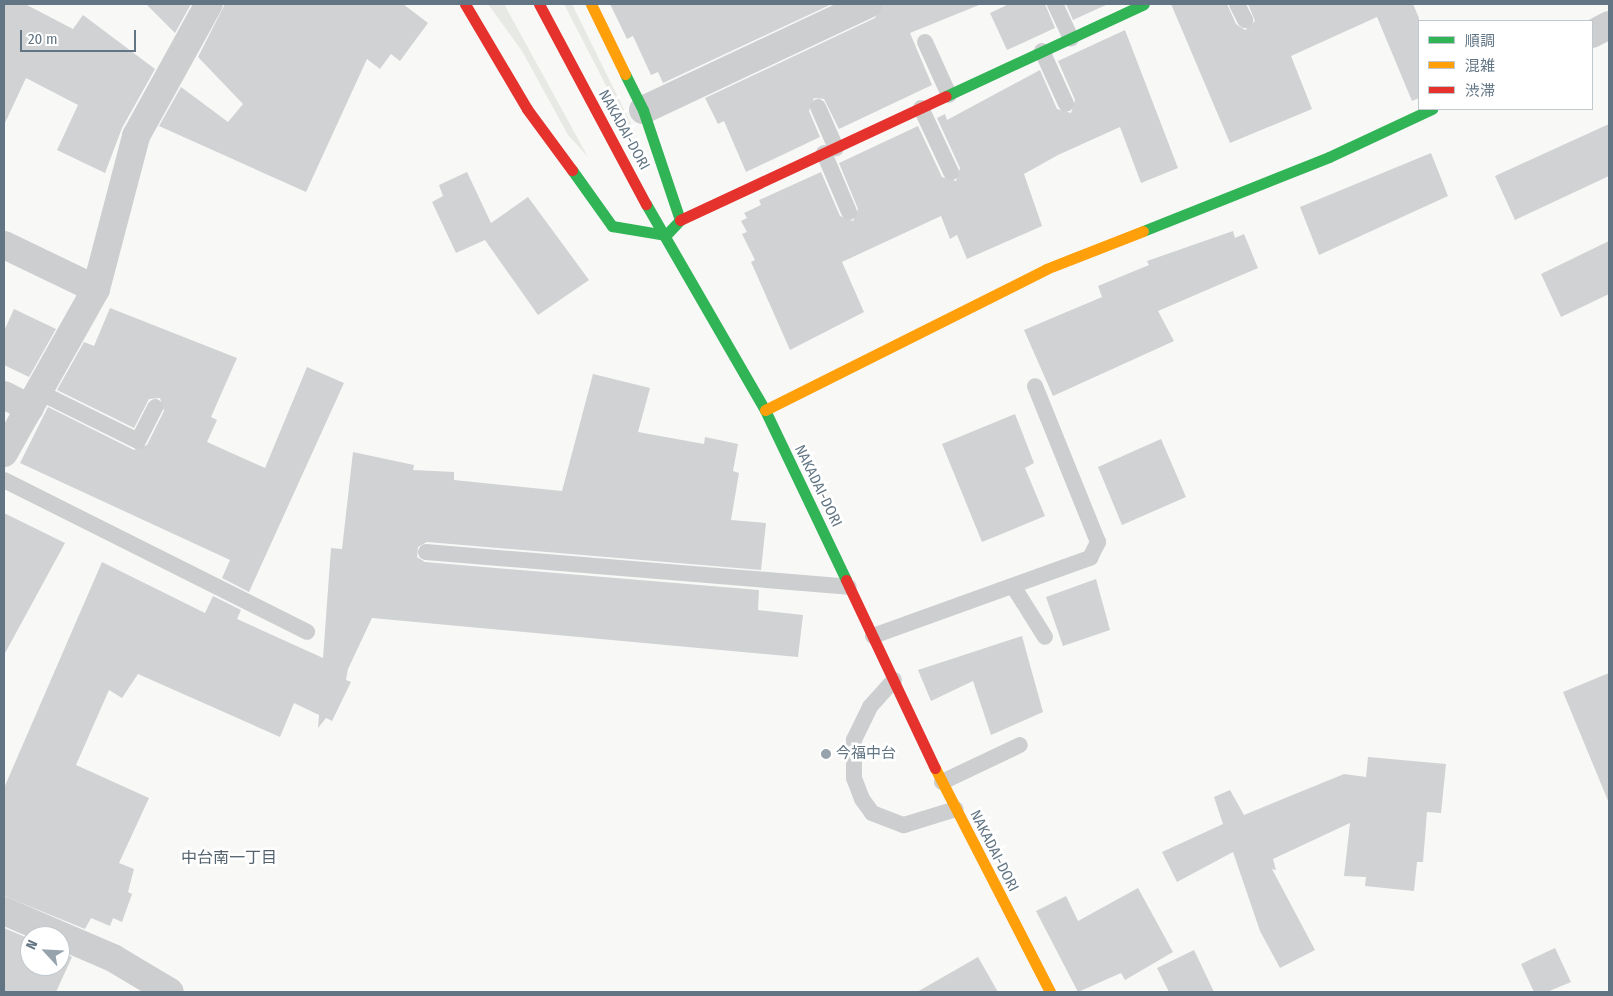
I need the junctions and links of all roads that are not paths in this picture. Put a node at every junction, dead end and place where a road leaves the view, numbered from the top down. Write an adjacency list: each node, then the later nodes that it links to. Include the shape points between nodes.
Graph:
1 (209, 4): 27 (street, via 136,136)
2 (465, 4): 25 (street, via 527,109 612,226)
3 (539, 4): 25 (street, NAKADAI-DORI, via 612,142)
4 (590, 4): 19 (street)
5 (868, 4): 19 (street)
6 (1055, 4): 12 (lane)
7 (1144, 4): 12 (street)
8 (1238, 4): 9 (lane)
9 (1245, 20)
10 (1609, 25): 11 (street)
11 (1593, 33)
12 (1071, 38): 14 (street)
13 (925, 42): 15 (lane)
14 (1042, 51): 15 (street); 16 (lane)
15 (949, 95): 18 (street)
16 (1066, 104)
17 (818, 107): 21 (lane)
18 (921, 108): 21 (street); 22 (lane)
19 (643, 110): 24 (street)
20 (1430, 110): 32 (street, via 1329,157 1046,270)
21 (830, 151): 23 (lane); 24 (street)
22 (951, 172)
23 (849, 212)
24 (680, 220): 25 (street)
25 (666, 235): 32 (street, NAKADAI-DORI)
26 (4, 245): 27 (street)
27 (96, 289): 30 (street)
28 (1035, 386): 36 (lane, via 1098,542 1090,558)
29 (4, 395): 30 (street)
30 (35, 400): 31 (lane, via 138,440); 33 (street)
31 (155, 407)
32 (765, 410): 37 (street, NAKADAI-DORI)
33 (4, 453)
34 (4, 480): 38 (lane)
35 (426, 552): 37 (lane)
36 (1013, 586): 39 (lane); 40 (lane)
37 (849, 587): 39 (street, NAKADAI-DORI)
38 (307, 632)
39 (873, 636): 41 (street, NAKADAI-DORI)
40 (1045, 637)
41 (894, 680): 43 (street, NAKADAI-DORI); 44 (lane, via 870,707 854,740 854,778 862,799 872,813 904,825)
42 (1020, 745): 43 (lane)
43 (942, 782): 44 (street, NAKADAI-DORI)
44 (956, 809): 47 (street, NAKADAI-DORI)
45 (4, 912): 46 (street, via 113,958)
46 (170, 992)
47 (1050, 992)

